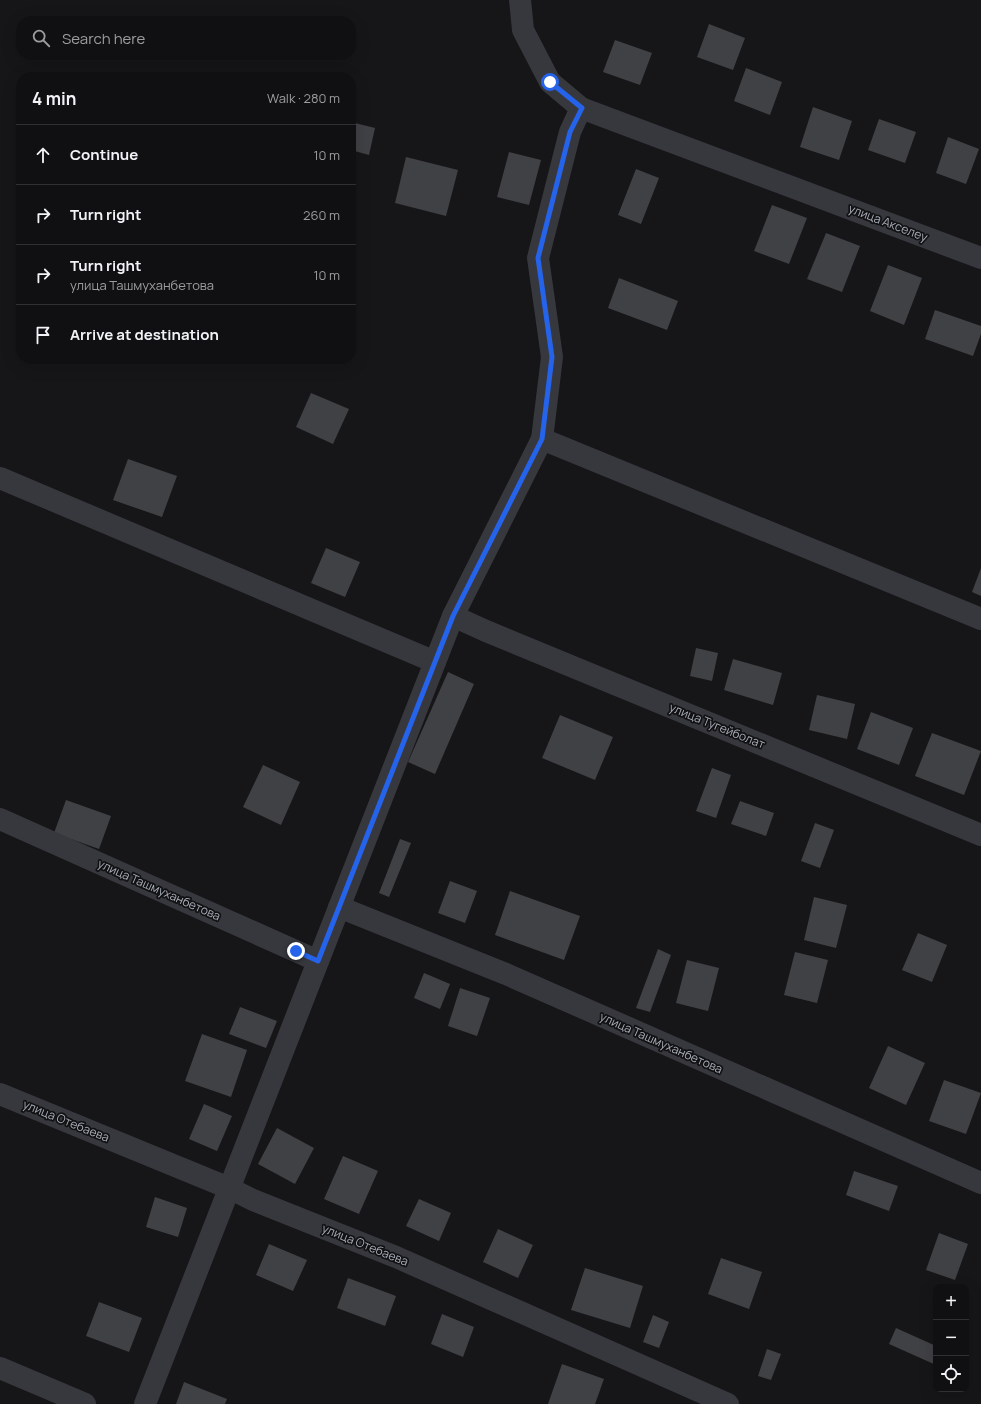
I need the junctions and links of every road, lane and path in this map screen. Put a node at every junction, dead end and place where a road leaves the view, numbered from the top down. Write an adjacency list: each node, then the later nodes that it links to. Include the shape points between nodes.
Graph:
1 (520, 0): 2 (street, улица Акселеу, via 523,30 550,82)
2 (582, 108): 3 (street, улица Акселеу); 4 (street, via 570,132 538,258 552,357)
3 (981, 258)
4 (542, 439): 6 (street); 7 (street)
5 (0, 478): 8 (street)
6 (453, 616): 8 (street); 10 (street, улица Тугейболат)
7 (981, 619)
8 (435, 662): 11 (street)
9 (0, 819): 12 (street, улица Ташмуханбетова)
10 (981, 835)
11 (339, 907): 12 (street); 14 (street, улица Ташмуханбетова, via 506,974)
12 (318, 961): 15 (street)
13 (0, 1094): 15 (street, улица Отебаева)
14 (981, 1183)
15 (229, 1188): 18 (street); 19 (street, улица Отебаева, via 396,1257)
16 (0, 1368): 17 (street)
17 (85, 1404)
18 (145, 1404)
19 (728, 1404)

